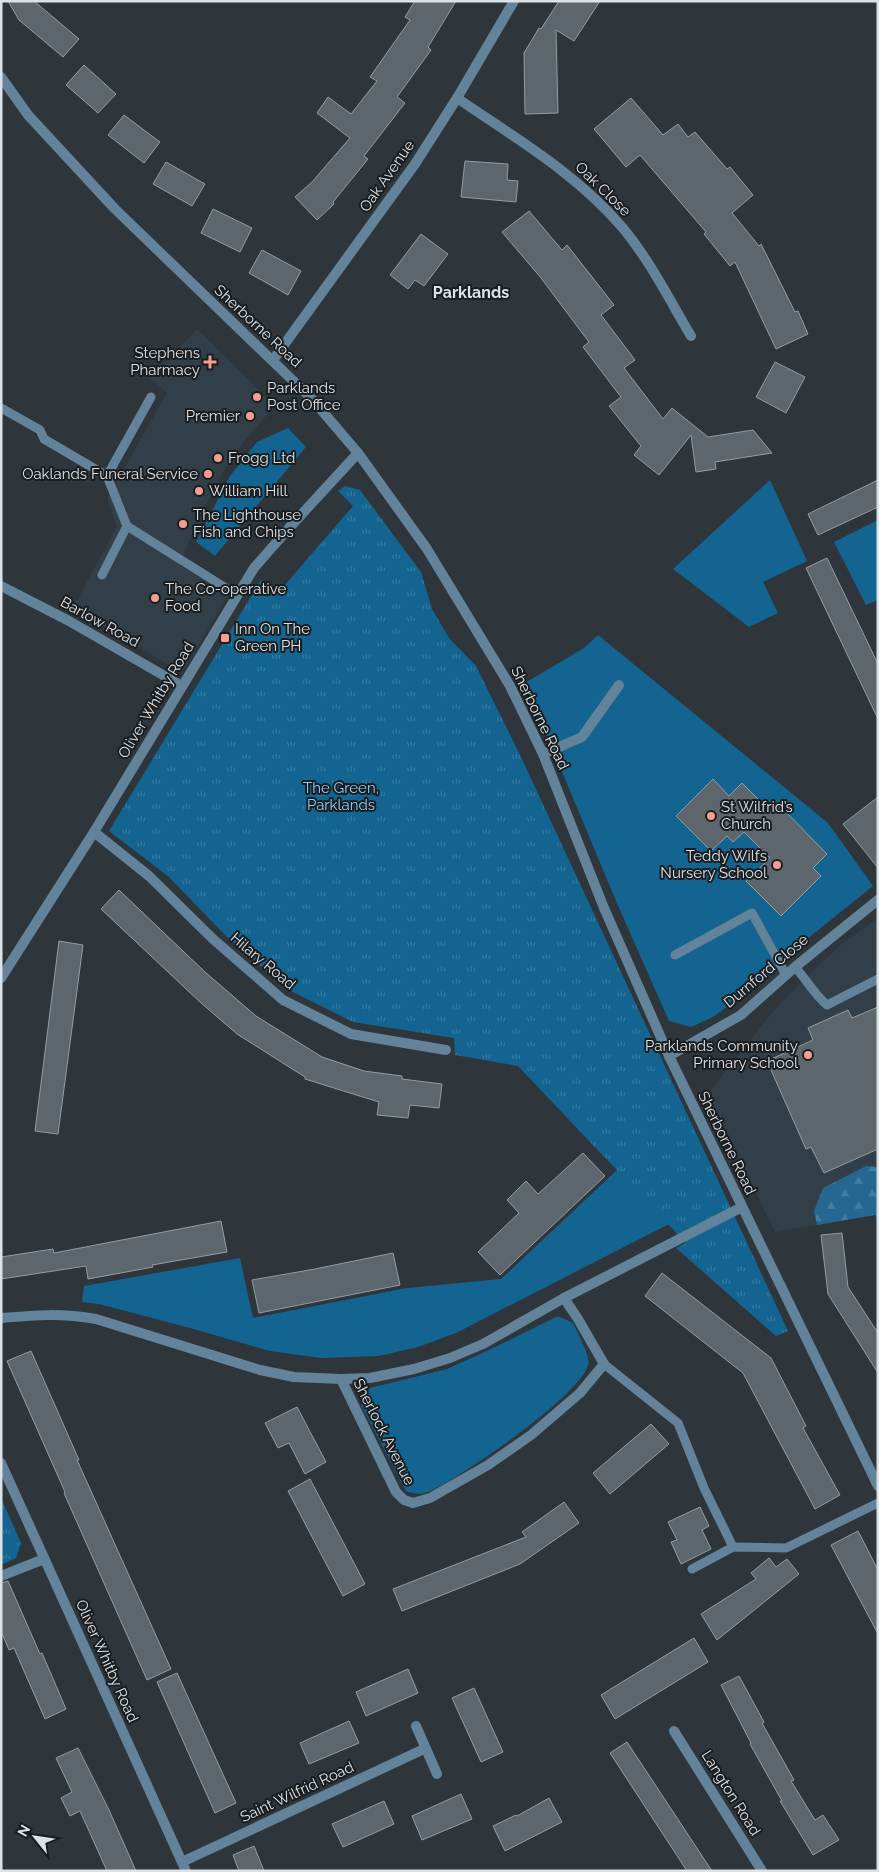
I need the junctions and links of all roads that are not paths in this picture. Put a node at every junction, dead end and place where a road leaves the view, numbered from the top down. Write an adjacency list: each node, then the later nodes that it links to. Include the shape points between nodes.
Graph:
1 (514, 1): 3 (street, Oak Avenue)
2 (1, 77): 5 (street, Sherborne Road, via 28,115 115,209)
3 (457, 98): 4 (street, Oak Close, via 569,175 595,198 641,254); 5 (street, Oak Avenue, via 383,210)
4 (691, 336)
5 (273, 360): 8 (street, Sherborne Road)
6 (151, 397): 9 (lane)
7 (1, 408): 9 (lane, via 40,430 44,439)
8 (358, 453): 13 (street, Oliver Whitby Road, via 254,568); 16 (street, Sherborne Road, via 427,549 510,686)
9 (107, 476): 10 (lane)
10 (127, 526): 11 (lane); 13 (lane)
11 (102, 574)
12 (1, 586): 15 (street, Barlow Road, via 69,620)
13 (237, 595): 15 (street, Oliver Whitby Road)
14 (619, 685): 16 (street, via 582,737)
15 (182, 686): 17 (street, Oliver Whitby Road)
16 (543, 754): 25 (street, Sherborne Road, via 604,908)
17 (94, 832): 22 (street, Oliver Whitby Road); 24 (street, Hilary Road, via 149,876 213,939 283,1000 350,1034)
18 (878, 900): 20 (street, Durnford Close)
19 (675, 955): 21 (lane, via 752,913)
20 (795, 967): 21 (street, Durnford Close); 23 (lane, via 827,1005)
21 (786, 975): 25 (street, Durnford Close, via 741,1015)
22 (1, 978)
23 (878, 979)
24 (446, 1050)
25 (668, 1056): 26 (street, Sherborne Road)
26 (742, 1207): 27 (street, Sherlock Avenue); 32 (street, Sherborne Road)
27 (564, 1298): 29 (street); 30 (street, Sherlock Avenue, via 483,1344 450,1358 370,1378)
28 (1, 1318): 30 (street, Sherlock Avenue, via 45,1314 96,1319 260,1370)
29 (604, 1364): 30 (street, Sherlock Avenue, via 580,1393 531,1435 458,1483 413,1503 396,1492); 34 (lane, via 678,1424)
30 (341, 1379)
31 (1, 1463): 35 (street, Oliver Whitby Road)
32 (878, 1486)
33 (878, 1503): 34 (lane, via 786,1548)
34 (733, 1547): 36 (lane)
35 (44, 1559): 37 (street); 42 (street, Oliver Whitby Road)
36 (692, 1569)
37 (1, 1576)
38 (416, 1726): 40 (street)
39 (674, 1731): 43 (street, Langton Road)
40 (424, 1749): 41 (street); 42 (street, Saint Wilfrid Road)
41 (437, 1774)
42 (184, 1866)
43 (762, 1871)

